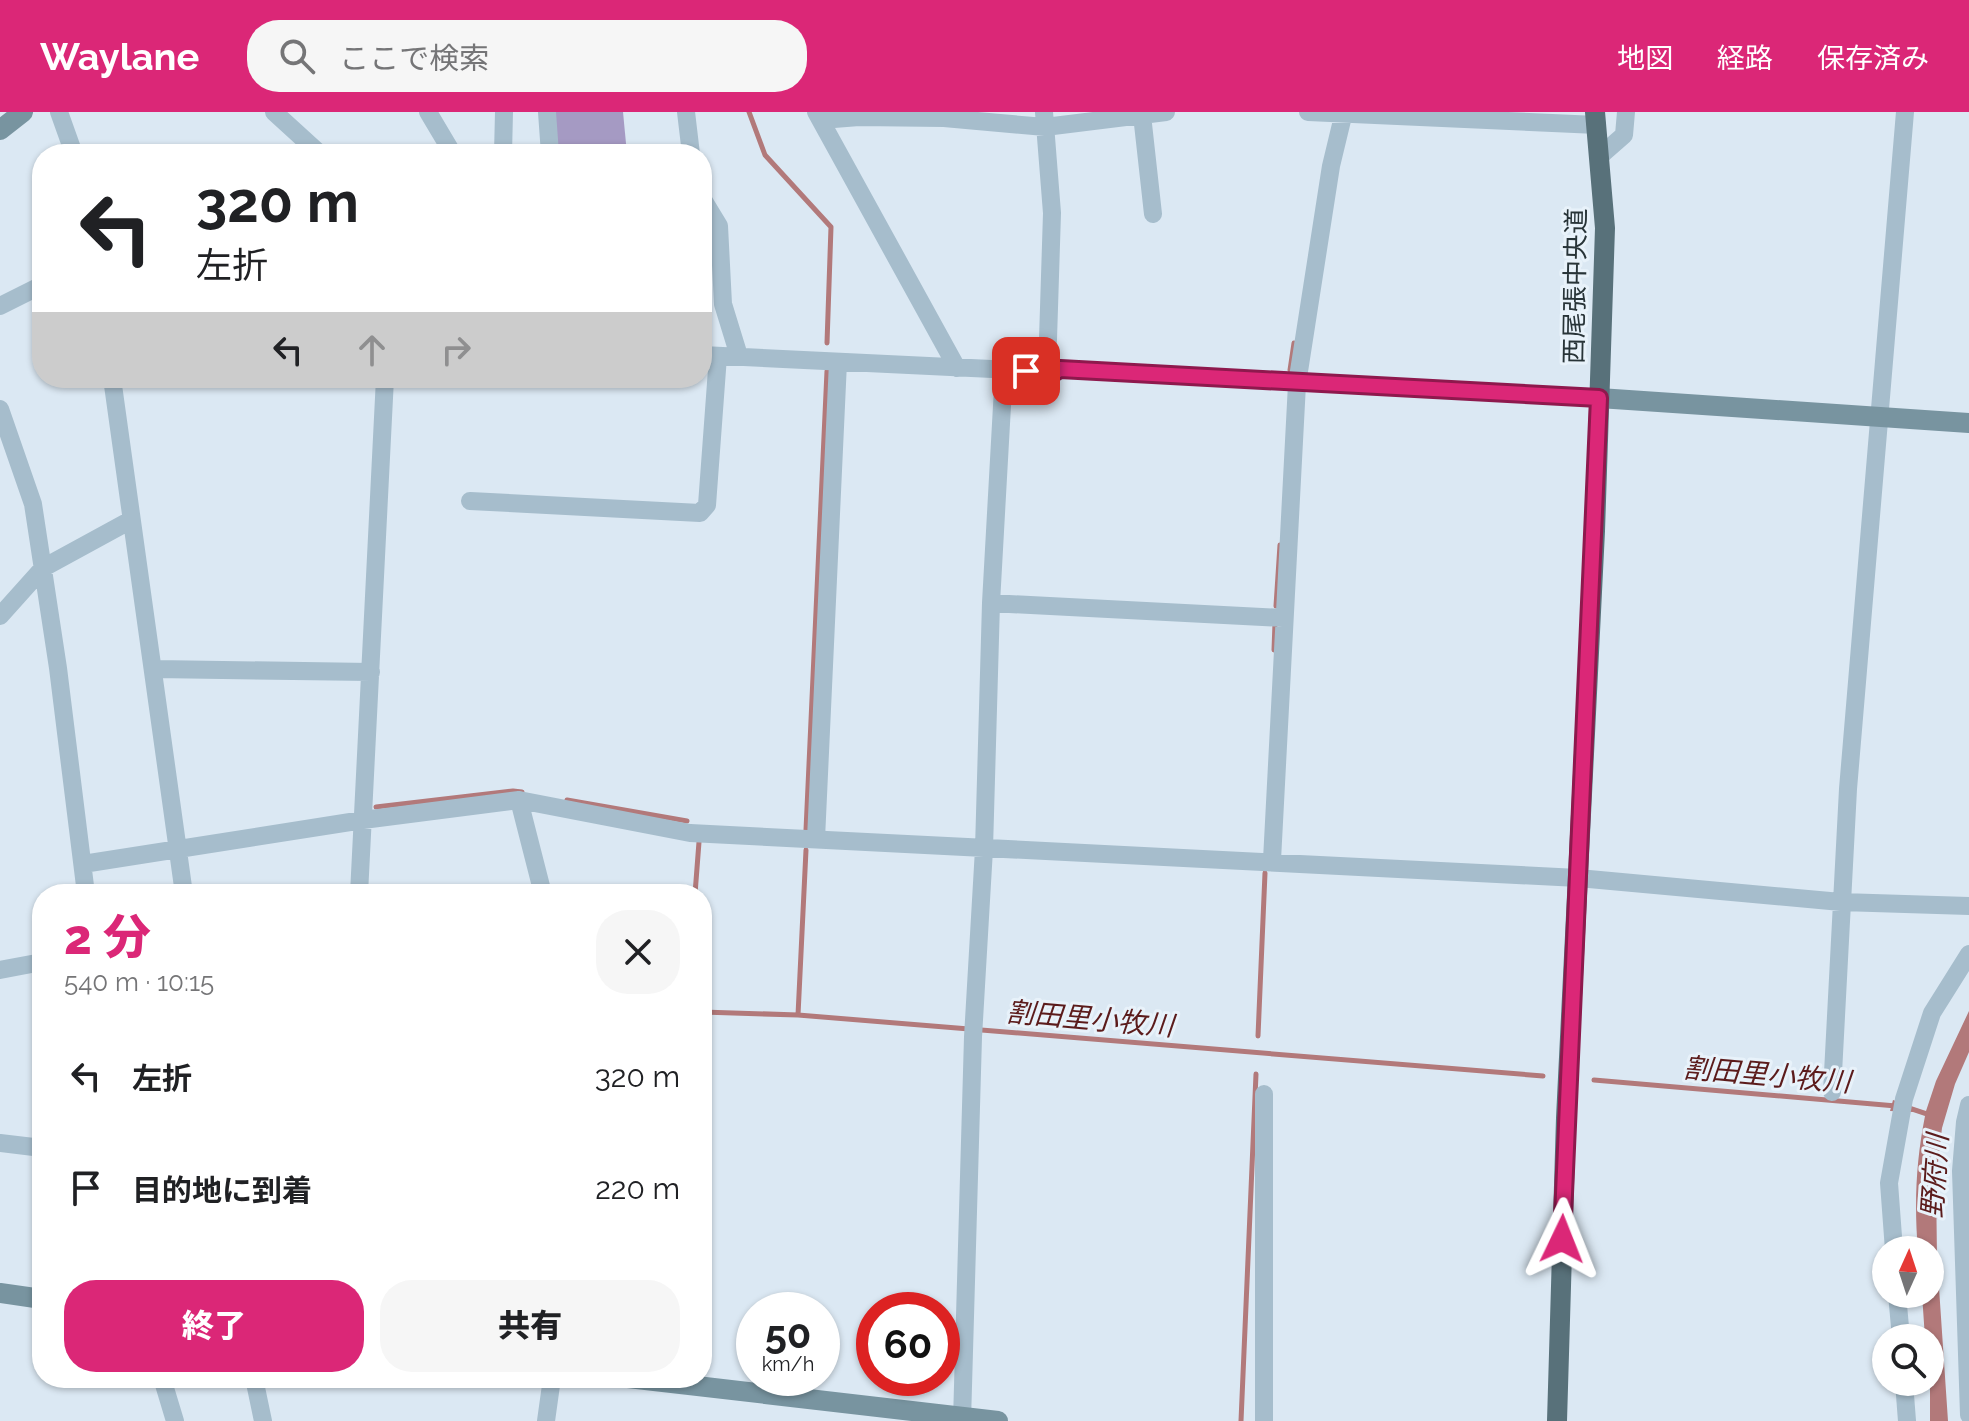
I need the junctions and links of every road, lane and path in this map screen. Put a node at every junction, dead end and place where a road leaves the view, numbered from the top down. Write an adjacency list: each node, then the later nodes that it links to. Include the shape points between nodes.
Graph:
1 (23, 112): 17 (main road)
2 (59, 112): 18 (street)
3 (274, 112): 19 (street)
4 (428, 112): 20 (street)
5 (504, 112): 21 (street)
6 (547, 112): 22 (street)
7 (686, 112): 23 (street)
8 (1166, 112): 13 (street)
9 (1308, 112): 10 (street)
10 (1344, 112): 15 (street); 35 (street)
11 (1626, 112): 24 (street, via 1624,135)
12 (1905, 112): 41 (street)
13 (1142, 115): 16 (street); 26 (street)
14 (818, 116): 16 (street); 32 (street)
15 (1596, 118): 24 (main road, 西尾張中央道)
16 (1044, 120): 34 (street, via 1052,213)
17 (0, 130)
18 (70, 144)
19 (309, 144)
20 (447, 144)
21 (503, 144)
22 (549, 144)
23 (690, 144)
24 (1600, 156): 39 (main road, 西尾張中央道, via 1605,228)
25 (712, 214): 30 (street, via 719,226 723,304)
26 (1153, 214)
27 (32, 290): 28 (street)
28 (0, 306)
29 (712, 356): 30 (street)
30 (739, 356): 31 (street)
31 (838, 362): 32 (street); 53 (street)
32 (957, 368): 33 (street)
33 (1004, 370): 34 (street); 46 (street)
34 (1047, 371): 35 (street)
35 (1297, 384): 39 (street); 48 (street)
36 (113, 388): 44 (street)
37 (385, 388): 50 (street)
38 (709, 388): 43 (street, via 707,505 700,513)
39 (1599, 398): 41 (main road); 58 (main road, 西尾張中央道)
40 (0, 409): 45 (street, via 33,504)
41 (1881, 418): 42 (main road); 63 (street)
42 (1969, 423)
43 (470, 501)
44 (131, 520): 45 (street); 49 (street)
45 (43, 568): 47 (street); 57 (street)
46 (991, 603): 48 (street); 54 (street)
47 (0, 616)
48 (1283, 618): 56 (street)
49 (155, 669): 50 (street); 55 (street)
50 (371, 672): 52 (street)
51 (519, 800): 52 (street); 53 (street, via 690,833); 62 (street)
52 (363, 820): 55 (street); 61 (street)
53 (816, 839): 54 (street)
54 (984, 849): 56 (street); 82 (street)
55 (179, 850): 57 (street); 60 (street)
56 (1272, 860): 58 (street)
57 (83, 864): 59 (street)
58 (1578, 878): 63 (street); 88 (main road, 西尾張中央道)
59 (85, 884)
60 (183, 884)
61 (360, 884)
62 (540, 884)
63 (1841, 902): 64 (street); 68 (street)
64 (1969, 906)
65 (1969, 954): 73 (street, via 1932,1013 1902,1107 1889,1183)
66 (32, 964): 67 (street)
67 (0, 970)
68 (1832, 1092)
69 (1264, 1094): 87 (street)
70 (1969, 1105): 81 (street, via 1961,1171)
71 (0, 1143): 72 (street)
72 (32, 1147)
73 (1893, 1236)
74 (0, 1293): 75 (main road)
75 (32, 1298)
76 (165, 1388): 83 (street)
77 (256, 1388): 84 (street)
78 (551, 1388): 85 (street)
79 (709, 1388): 82 (main road)
80 (1905, 1396): 89 (street)
81 (1969, 1415)
82 (962, 1419): 86 (main road)
83 (175, 1421)
84 (263, 1421)
85 (546, 1421)
86 (998, 1421)
87 (1264, 1421)
88 (1557, 1421)
89 (1907, 1421)

